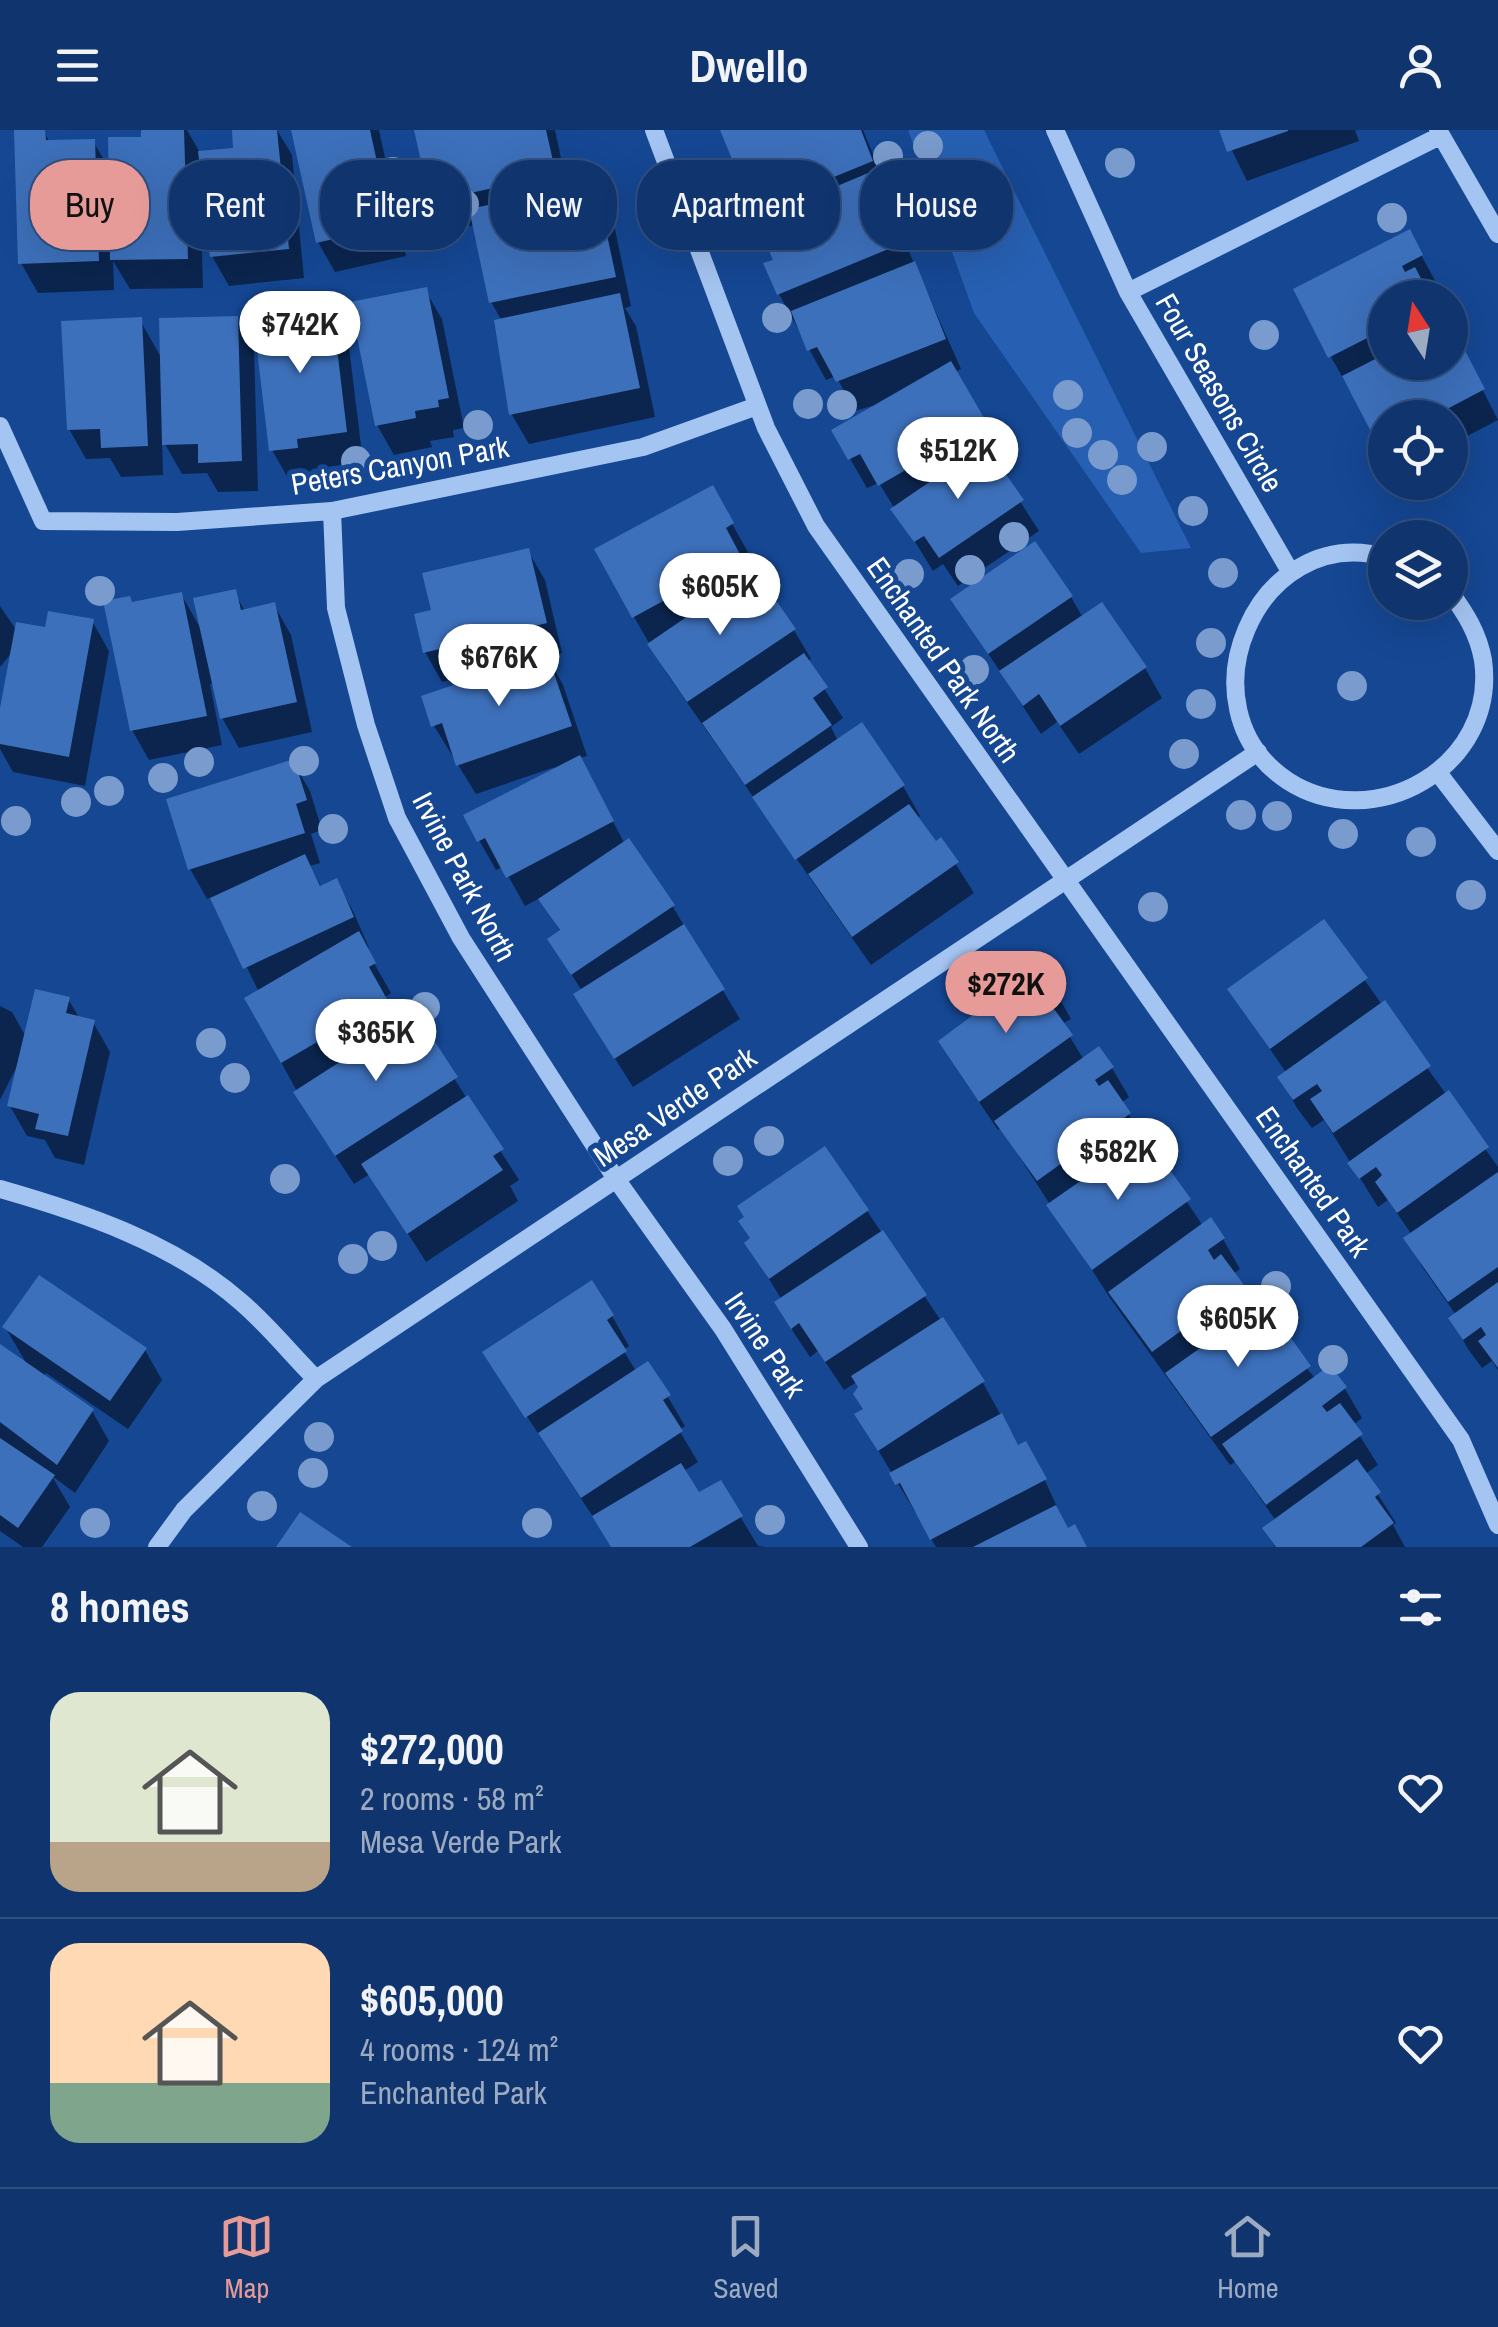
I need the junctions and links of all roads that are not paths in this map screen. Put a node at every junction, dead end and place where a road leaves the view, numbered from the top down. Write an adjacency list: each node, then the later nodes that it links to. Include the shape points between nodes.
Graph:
1 (654, 130): 6 (street, Enchanted Park North)
2 (1054, 130): 5 (street, Four Seasons Circle)
3 (1439, 133): 4 (street); 5 (street)
4 (1498, 234)
5 (1128, 292): 10 (street, Four Seasons Circle)
6 (757, 406): 8 (street, Peters Canyon Park, via 643,447); 15 (street, Enchanted Park North, via 816,526)
7 (0, 426): 8 (street, Peters Canyon Park, via 43,520 177,522)
8 (332, 512): 16 (street, Irvine Park North, via 336,608 397,818 461,938)
9 (1368, 557): 10 (street, via 1330,556)
10 (1292, 573): 12 (street, via 1261,600 1234,675 1240,716)
11 (1468, 617): 13 (street, via 1484,662 1482,704 1466,743)
12 (1258, 752): 13 (street, via 1287,780 1337,799 1404,795); 15 (street, Mesa Verde Park)
13 (1439, 774): 14 (street)
14 (1498, 851)
15 (1064, 881): 16 (street, Mesa Verde Park); 19 (street, Enchanted Park, via 1461,1440)
16 (616, 1179): 18 (street, Mesa Verde Park); 21 (street, Irvine Park, via 723,1329)
17 (0, 1190): 18 (street, via 78,1212 158,1248 240,1300)
18 (316, 1379): 20 (street, Mesa Verde Park, via 184,1510)
19 (1498, 1526)
20 (157, 1547)
21 (859, 1547)

